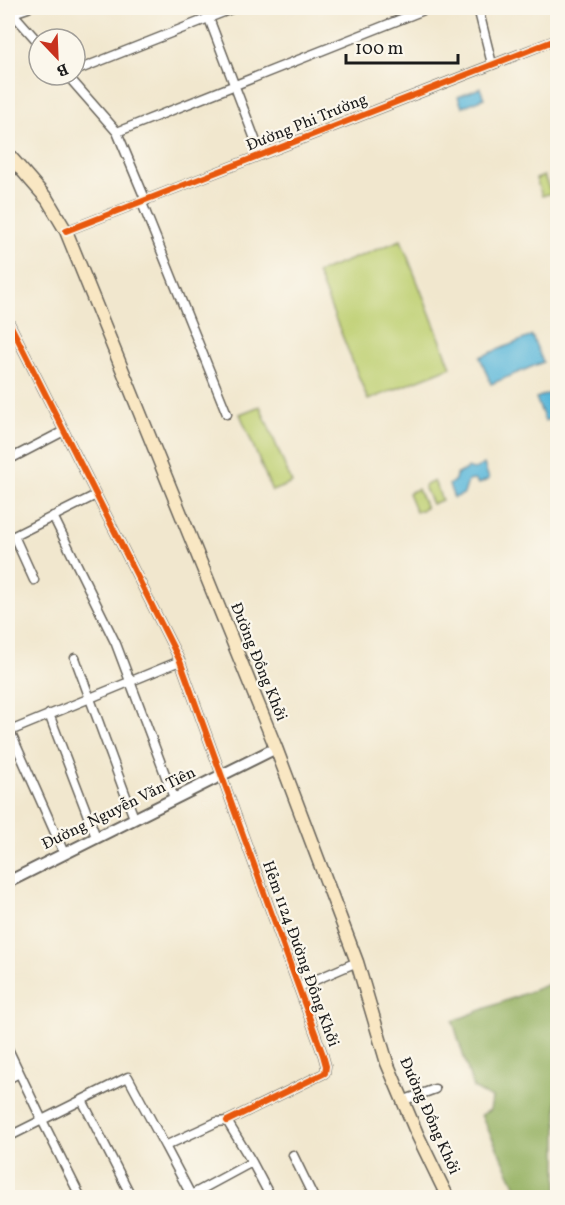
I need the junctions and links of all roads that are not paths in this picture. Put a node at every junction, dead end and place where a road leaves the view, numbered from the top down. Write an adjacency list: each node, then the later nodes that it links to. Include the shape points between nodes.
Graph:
1 (28, 8): 6 (street)
2 (205, 8): 7 (street)
3 (234, 8): 7 (street)
4 (429, 8): 12 (street)
5 (478, 8): 10 (street)
6 (11, 10): 8 (street)
7 (208, 18): 11 (street); 12 (street)
8 (27, 29)
9 (558, 39): 10 (street, Đường Phi Trường)
10 (492, 64): 16 (street, Đường Phi Trường)
11 (87, 66)
12 (234, 85): 14 (street); 16 (street)
13 (78, 87): 14 (street)
14 (117, 132): 17 (street)
15 (8, 154): 18 (main road, Đường Đồng Khởi, via 47,199)
16 (261, 155): 17 (street, Đường Phi Trường)
17 (144, 202): 18 (street, Đường Phi Trường); 20 (street)
18 (66, 231): 33 (main road, Đường Đồng Khởi)
19 (8, 320): 21 (street)
20 (227, 414)
21 (64, 431): 22 (street); 23 (street)
22 (8, 460)
23 (96, 495): 24 (street); 28 (street, Hẻm 1124 Đường Đồng Khởi)
24 (53, 516): 25 (street); 29 (street)
25 (11, 537): 26 (street)
26 (34, 580)
27 (75, 658): 30 (street)
28 (180, 661): 29 (street); 34 (street, Hẻm 1124 Đường Đồng Khởi)
29 (130, 680): 30 (street); 35 (street)
30 (90, 696): 31 (street); 36 (street)
31 (49, 714): 32 (street); 37 (street)
32 (9, 729): 38 (street)
33 (276, 748): 34 (street, Đường Nguyễn Văn Tiên); 40 (main road, Đường Đồng Khởi)
34 (220, 776): 35 (street, Đường Nguyễn Văn Tiên); 41 (street, Hẻm 1124 Đường Đồng Khởi)
35 (174, 798): 36 (street, Đường Nguyễn Văn Tiên)
36 (134, 818): 37 (street, Đường Nguyễn Văn Tiên)
37 (96, 837): 38 (street, Đường Nguyễn Văn Tiên)
38 (64, 853): 39 (street, Đường Nguyễn Văn Tiên)
39 (8, 882)
40 (357, 962): 41 (street); 47 (main road, Đường Đồng Khởi)
41 (299, 987): 49 (street, Hẻm 1124 Đường Đồng Khởi, via 323,1055 325,1073)
42 (8, 1049): 43 (street)
43 (20, 1073): 44 (street); 48 (street)
44 (8, 1079)
45 (435, 1089): 47 (street)
46 (82, 1100): 48 (street); 51 (street, via 128,1077); 56 (street)
47 (402, 1101): 59 (main road, Đường Đồng Khởi)
48 (42, 1120): 50 (street); 55 (street)
49 (227, 1121): 51 (street); 53 (street)
50 (8, 1137)
51 (165, 1146): 54 (street)
52 (293, 1155): 58 (street)
53 (252, 1162): 54 (street); 57 (street)
54 (191, 1196)
55 (81, 1197)
56 (132, 1197)
57 (271, 1197)
58 (314, 1197)
59 (448, 1197)

